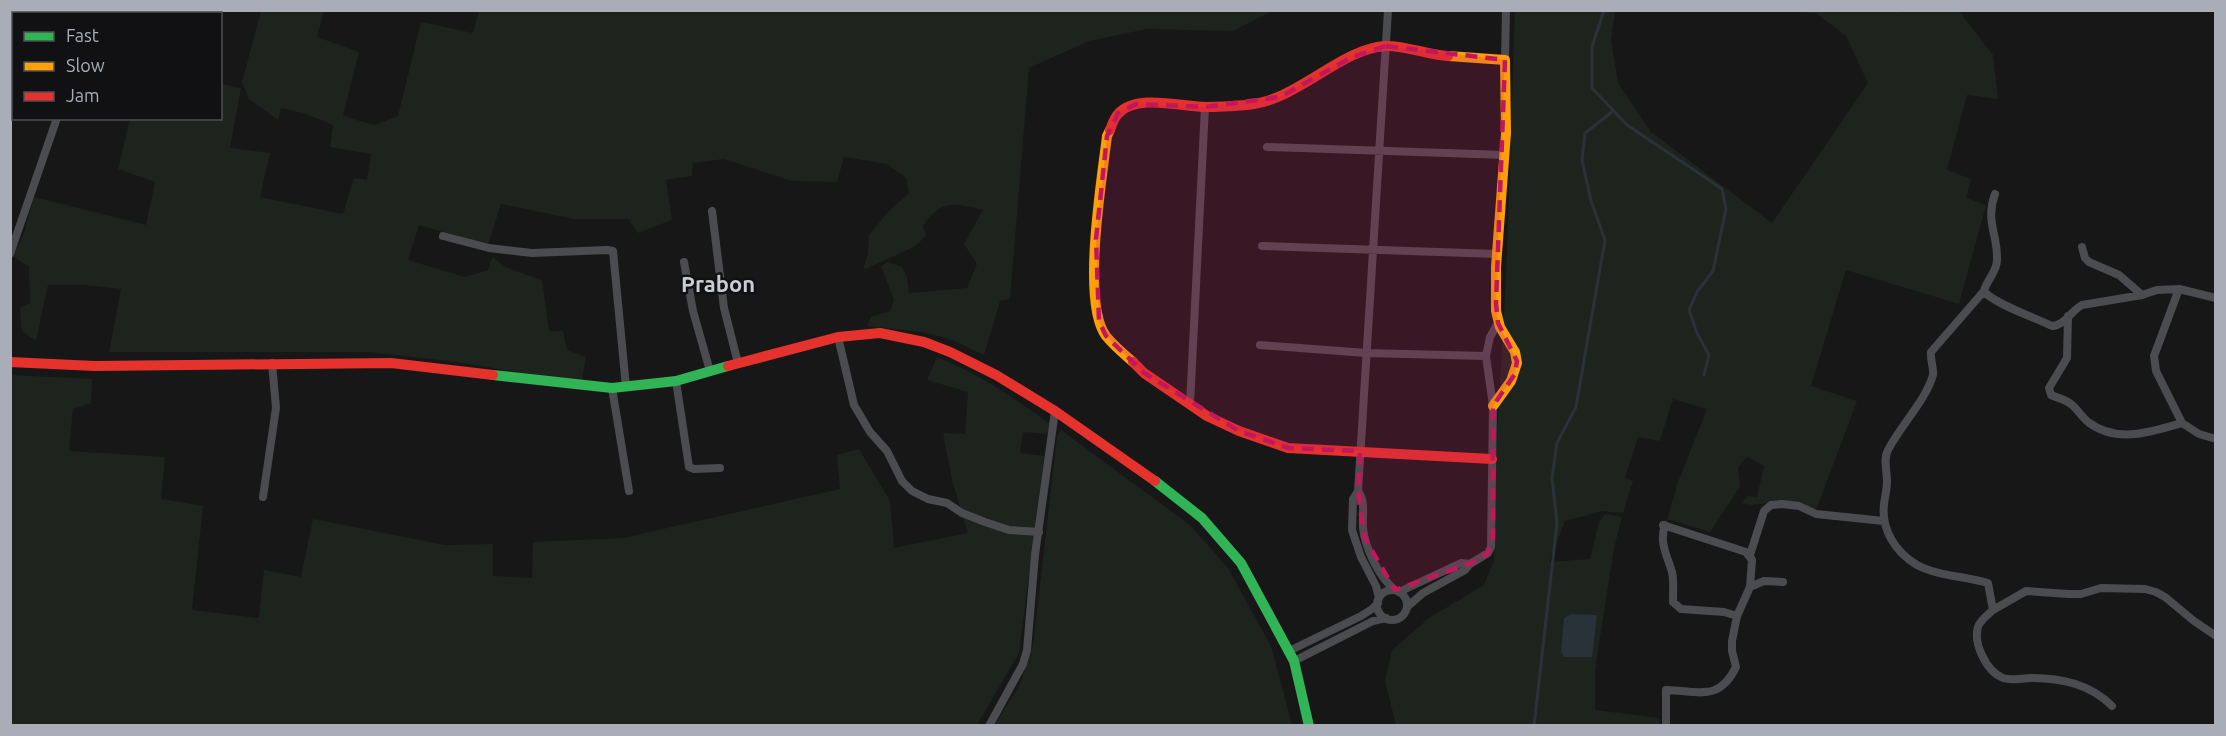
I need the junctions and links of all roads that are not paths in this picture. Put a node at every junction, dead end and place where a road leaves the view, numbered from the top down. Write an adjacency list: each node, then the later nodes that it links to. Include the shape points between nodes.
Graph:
1 (1388, 10): 3 (street)
2 (1506, 10): 4 (street)
3 (1386, 46): 4 (street, via 1444,56); 5 (street, via 1352,57 1280,97 1250,105); 8 (street)
4 (1504, 60): 9 (street)
5 (1205, 107): 36 (street); 36 (street, via 1164,102 1136,104 1118,113 1107,136 1096,239 1095,295 1106,336 1144,373)
6 (56, 120): 16 (street)
7 (1267, 147): 8 (street)
8 (1378, 152): 9 (street); 15 (street)
9 (1505, 155): 17 (street)
10 (1995, 194): 20 (street, via 1990,215 1996,268)
11 (712, 210): 31 (street, via 724,308)
12 (443, 236): 34 (street, via 521,252 613,251)
13 (1262, 246): 15 (street)
14 (2082, 247): 21 (street, via 2085,258 2119,275)
15 (1372, 249): 17 (street); 27 (street)
16 (10, 254)
17 (1497, 254): 24 (street)
18 (684, 262): 32 (street)
19 (2179, 289): 21 (street, via 2157,290); 22 (street); 39 (street, via 2154,363)
20 (1984, 291): 23 (street, via 1998,302 2052,326 2061,324); 47 (street, via 1931,352 1934,372 1927,389 1887,452)
21 (2142, 296): 23 (street, via 2082,305)
22 (2216, 298)
23 (2068, 316): 39 (street, via 2067,358 2049,388 2051,395 2069,402 2086,421 2112,432 2136,435)
24 (1498, 323): 28 (street); 37 (street, via 1514,348 1517,361 1507,389)
25 (838, 337): 31 (street); 38 (street, via 880,333 924,342 996,375); 48 (street, via 854,405 912,491 1009,530)
26 (1260, 345): 27 (street)
27 (1366, 353): 28 (street); 41 (street)
28 (1486, 356): 37 (street)
29 (10, 362): 30 (street, via 95,366)
30 (272, 363): 35 (street, via 391,363); 46 (street, via 276,408)
31 (738, 363): 32 (street)
32 (710, 371): 33 (street)
33 (676, 381): 34 (street); 43 (street, via 689,467)
34 (626, 387): 35 (street)
35 (612, 388): 45 (street)
36 (1190, 404): 41 (street, via 1239,431 1288,448)
37 (1493, 406): 42 (street)
38 (1055, 411): 48 (street); 62 (street, via 1202,518 1250,577)
39 (2182, 423): 40 (street)
40 (2216, 439)
41 (1360, 451): 42 (street); 44 (street)
42 (1492, 459): 52 (street, via 1491,548)
43 (720, 468)
44 (1358, 491): 49 (street); 51 (street, via 1353,499 1352,530)
45 (629, 492)
46 (263, 497)
47 (1884, 521): 50 (street, via 1816,514 1799,506 1771,506 1759,521); 58 (street, via 1898,548 1917,565 1988,583)
48 (1039, 532): 64 (street, via 1027,650)
49 (1370, 552): 51 (street); 55 (street, via 1386,581)
50 (1750, 555): 54 (street); 59 (street, via 1664,525 1662,536 1672,573 1673,602 1681,609)
51 (1361, 557): 56 (street, via 1376,586)
52 (1470, 564): 55 (street, via 1461,563 1412,588); 57 (street)
53 (1783, 582): 54 (street, via 1764,581)
54 (1750, 587): 59 (street)
55 (1397, 591): 56 (street, via 1385,592); 57 (street, via 1405,598)
56 (1378, 601): 60 (street, via 1379,612); 62 (street, via 1361,616)
57 (1407, 607): 60 (street, via 1399,618)
58 (1993, 610): 61 (street, via 2026,591 2081,594 2101,588 2145,589 2165,597); 63 (street, via 1977,630 1981,652 1992,671 2002,678 2070,682 2100,694)
59 (1737, 616): 66 (street, via 1732,641 1736,667 1730,679 1714,692 1666,690)
60 (1386, 618): 62 (street)
61 (2216, 636)
62 (1291, 656): 65 (street)
63 (2112, 706)
64 (989, 726)
65 (1310, 726)
66 (1666, 726)

